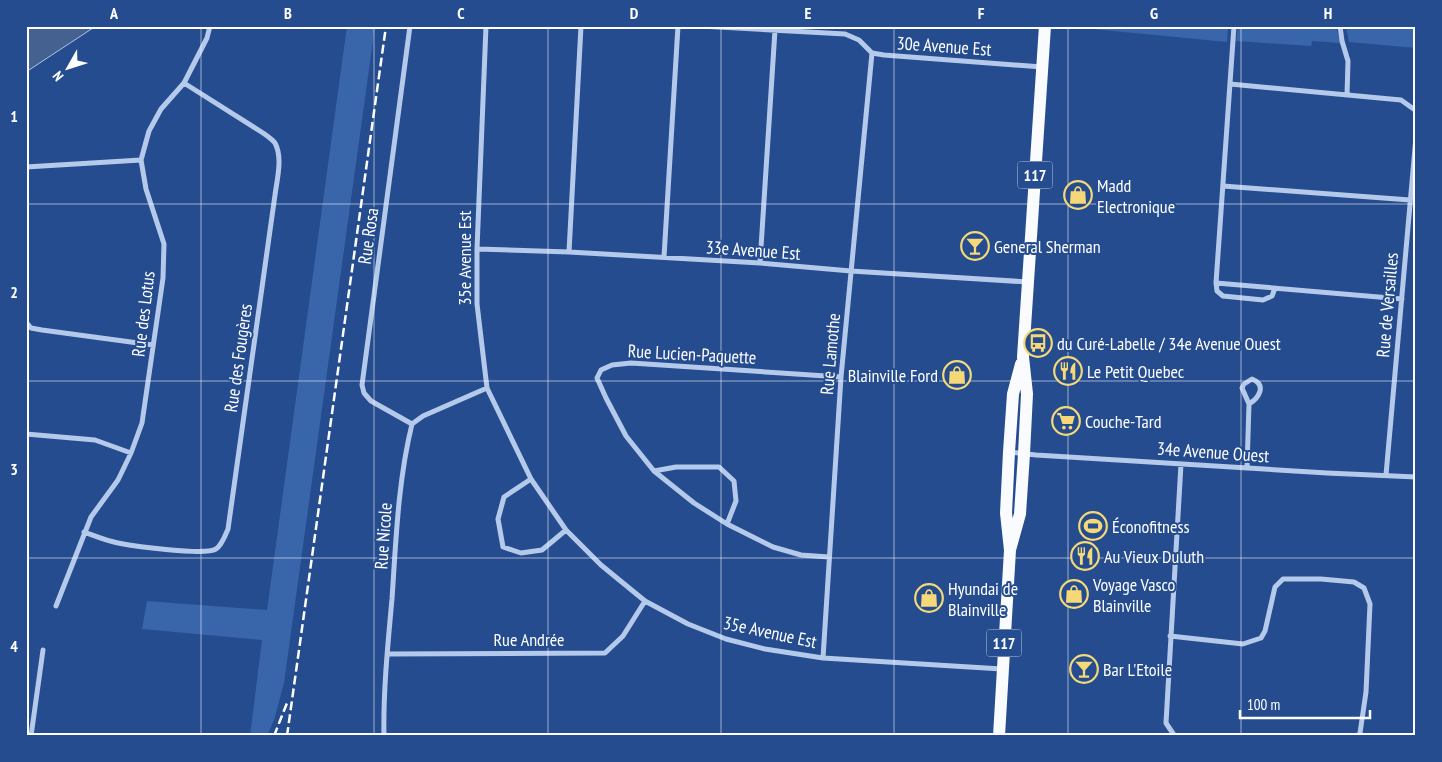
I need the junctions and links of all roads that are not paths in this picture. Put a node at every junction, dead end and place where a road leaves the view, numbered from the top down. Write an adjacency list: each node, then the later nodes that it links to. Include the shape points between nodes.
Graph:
1 (210, 26): 13 (street, Rue des Lotus)
2 (410, 26): 38 (street, Rue Rosa, via 362,384 364,394 371,401)
3 (486, 26): 23 (street, 35e Avenue Est)
4 (581, 26): 24 (street)
5 (678, 26): 25 (street)
6 (700, 26): 10 (street, 30e Avenue Est)
7 (1045, 26): 12 (main road, 117)
8 (1234, 26): 14 (street)
9 (1340, 26): 15 (street, via 1348,61)
10 (775, 30): 11 (street, 30e Avenue Est, via 845,34 858,40); 26 (street)
11 (872, 53): 12 (street, 30e Avenue Est); 27 (street, Rue Lamothe)
12 (1042, 67): 28 (main road, 117)
13 (184, 83): 19 (street, Rue des Lotus, via 161,109 149,130); 51 (street, Rue des Fougères, via 263,132 274,141 279,152 228,530 223,542 204,552 117,543)
14 (1230, 84): 15 (street); 21 (street)
15 (1347, 95): 16 (street, via 1401,100)
16 (1415, 110): 17 (street)
17 (1416, 114)
18 (1416, 137): 22 (street, Rue de Versailles)
19 (141, 160): 20 (street); 33 (street, Rue des Lotus, via 146,189 164,244 163,278)
20 (26, 167)
21 (1223, 186): 22 (street); 29 (street)
22 (1410, 200): 31 (street, Rue de Versailles)
23 (477, 249): 24 (street, 33e Avenue Est); 36 (street, 35e Avenue Est, via 476,304)
24 (569, 252): 25 (street, 33e Avenue Est)
25 (664, 258): 26 (street, 33e Avenue Est)
26 (760, 263): 27 (street, 33e Avenue Est)
27 (851, 271): 28 (street, 33e Avenue Est); 35 (street, Rue Lamothe)
28 (1028, 282): 34 (main road, 117)
29 (1216, 283): 30 (street); 30 (street, via 1217,292 1223,296 1263,300 1272,296)
30 (1275, 288): 31 (street)
31 (1402, 299): 46 (street, Rue de Versailles)
32 (26, 322): 33 (street, via 31,328 42,330)
33 (153, 345): 41 (street, Rue des Lotus, via 142,423)
34 (1023, 357): 40 (main road, 117, via 1014,394); 42 (main road, 117, via 1028,394)
35 (841, 377): 45 (street, Rue Lucien-Paquette, via 631,363 601,370 597,378 606,398 626,436); 53 (street, Rue Lamothe)
36 (488, 388): 38 (street, via 423,416); 48 (street, 35e Avenue Est)
37 (1249, 404): 37 (street, via 1260,393 1258,381 1252,379 1242,388); 44 (street)
38 (412, 424): 58 (street, Rue Nicole, via 399,502)
39 (26, 434): 41 (street, via 95,440)
40 (1009, 452): 42 (street, 34e Avenue Ouest); 52 (main road, 117, via 1006,513)
41 (131, 453): 51 (street, Rue des Lotus, via 118,480)
42 (1024, 454): 43 (street, 34e Avenue Ouest); 52 (main road, 117, via 1020,514)
43 (1181, 464): 44 (street, 34e Avenue Ouest); 56 (street)
44 (1247, 468): 46 (street, 34e Avenue Ouest)
45 (654, 471): 49 (street, Rue Lucien-Paquette); 49 (street, via 676,467 719,467 734,481 736,501)
46 (1386, 475): 47 (street, 34e Avenue Ouest)
47 (1416, 477)
48 (531, 479): 50 (street, 35e Avenue Est); 50 (street, via 504,497 498,519 503,547 521,553 542,550)
49 (727, 524): 53 (street, Rue Lucien-Paquette, via 773,547)
50 (566, 530): 54 (street, 35e Avenue Est, via 601,565)
51 (84, 532): 55 (street, Rue des Lotus)
52 (1010, 550): 60 (main road, 117)
53 (829, 557): 59 (street, Rue Lamothe)
54 (645, 601): 58 (street, Rue Andrée, via 623,636 605,653); 59 (street, 35e Avenue Est, via 688,624 726,639)
55 (56, 606)
56 (1170, 636): 64 (street, via 1166,723); 65 (street, via 1242,644 1261,638 1275,587 1283,579 1354,582 1364,588 1370,604 1366,692)
57 (43, 650): 61 (street)
58 (388, 654): 62 (street, Rue Nicole)
59 (824, 658): 60 (street, 35e Avenue Est)
60 (1003, 669): 63 (main road, 117)
61 (30, 736)
62 (384, 736)
63 (999, 736)
64 (1176, 736)
65 (1358, 736)

